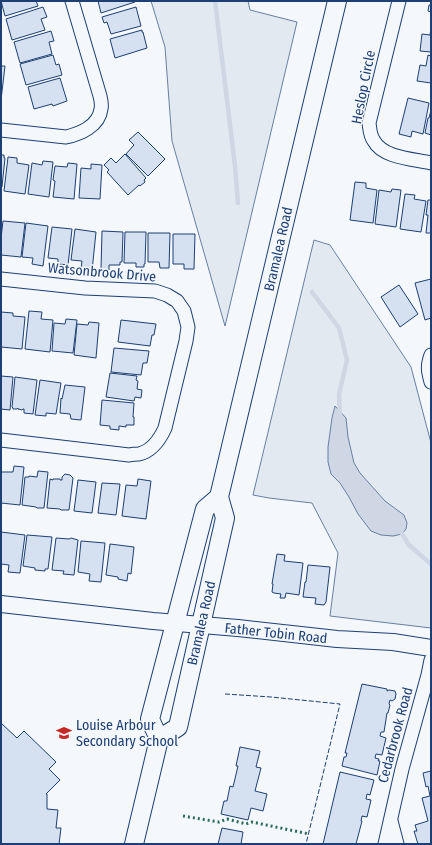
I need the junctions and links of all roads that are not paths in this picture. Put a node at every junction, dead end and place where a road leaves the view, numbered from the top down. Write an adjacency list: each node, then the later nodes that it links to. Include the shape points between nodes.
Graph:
1 (72, 1): 4 (street, via 100,96 102,107 98,118 85,130 66,137)
2 (337, 1): 10 (main road, Bramalea Road)
3 (399, 1): 5 (street, Heslop Circle, via 370,123 370,133 379,148 386,152)
4 (1, 130)
5 (431, 163)
6 (1, 279): 9 (street, Watsonbrook Drive, via 167,294 177,301 184,311 188,327 165,428 160,438 148,450 141,454 129,455)
7 (431, 355): 8 (street, via 428,363)
8 (431, 382)
9 (1, 440)
10 (219, 497): 12 (main road, Bramalea Road, via 205,509); 13 (main road, Bramalea Road, via 225,518)
11 (1, 604): 12 (street, Father Tobin Road)
12 (175, 623): 13 (street, Father Tobin Road); 16 (main road, Bramalea Road, via 150,719)
13 (201, 625): 14 (street, Father Tobin Road, via 393,642); 16 (main road, Bramalea Road, via 178,726)
14 (431, 648)
15 (431, 660): 17 (street, Cedarbrook Road)
16 (159, 739): 18 (main road)
17 (390, 819): 19 (street, Cedarbrook Road); 20 (street)
18 (134, 844)
19 (385, 844)
20 (398, 844)

